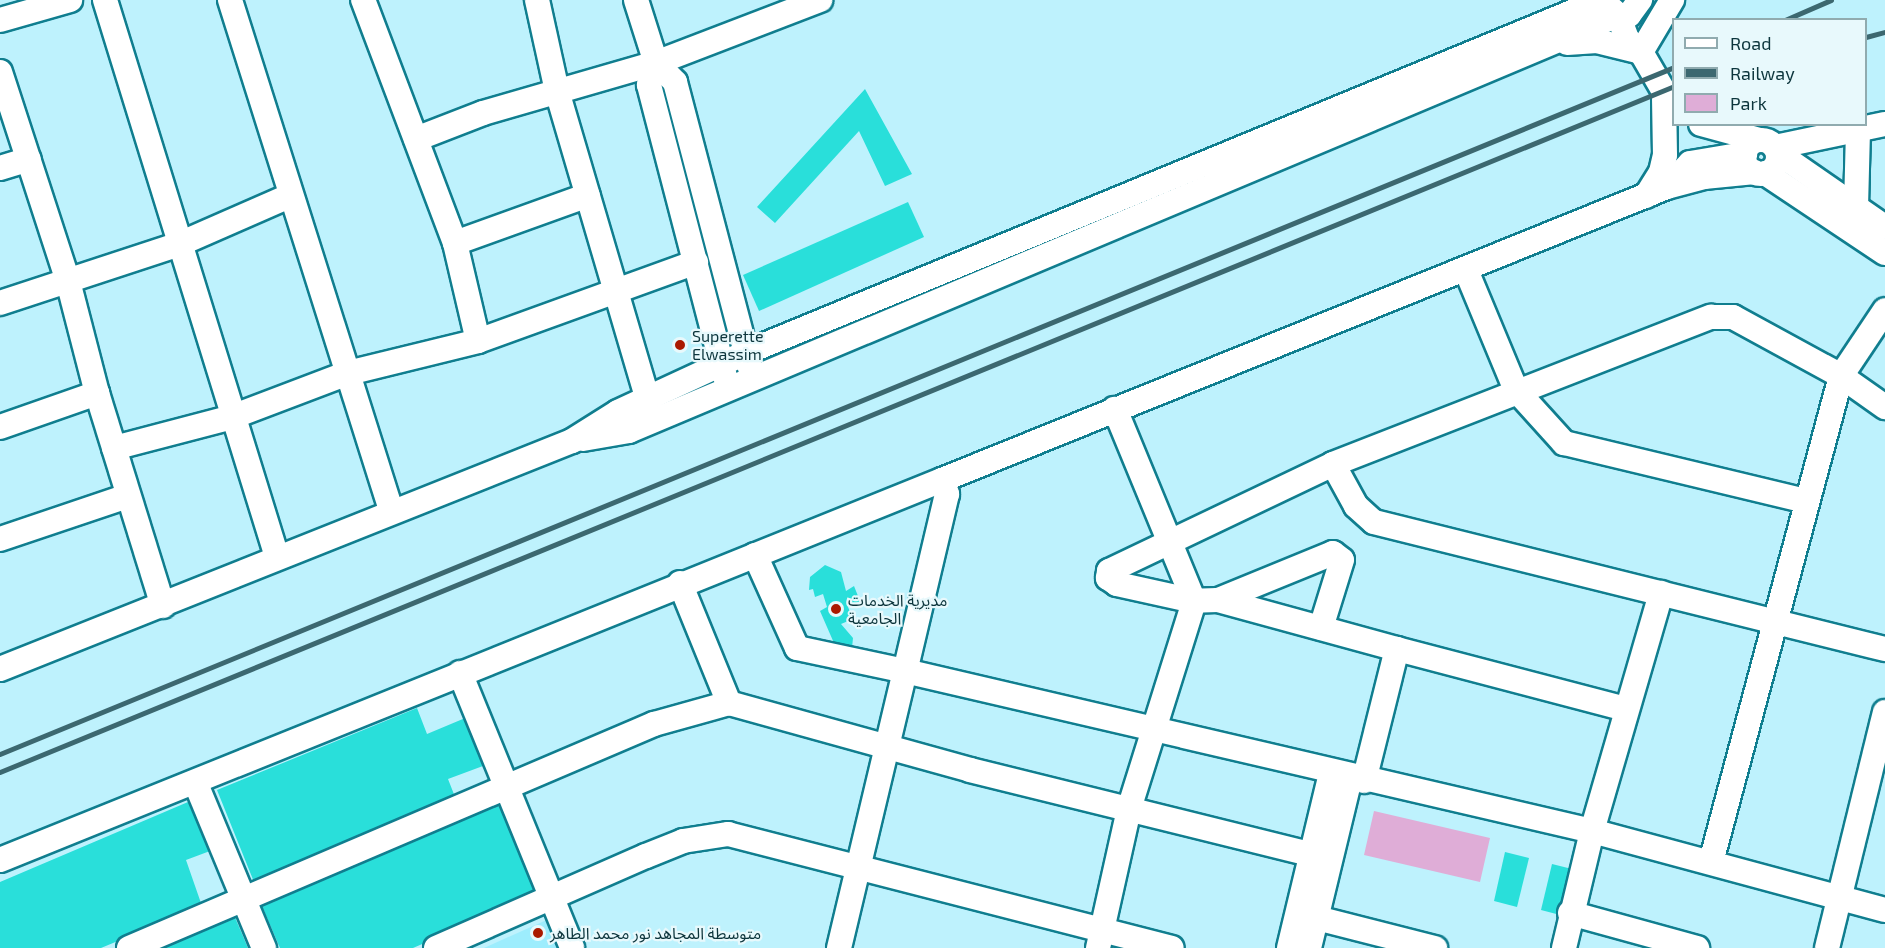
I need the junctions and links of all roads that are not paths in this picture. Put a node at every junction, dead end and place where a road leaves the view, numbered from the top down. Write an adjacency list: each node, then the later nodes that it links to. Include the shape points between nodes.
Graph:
1 (70, 0): 10 (street)
2 (105, 0): 29 (street)
3 (230, 0): 26 (street)
4 (363, 0): 20 (street)
5 (537, 0): 15 (street)
6 (636, 0): 13 (street)
7 (820, 0): 13 (street)
8 (1672, 0): 12 (street)
9 (1627, 4): 11 (street); 12 (street, via 1628,39); 39 (street)
10 (0, 20)
11 (1538, 48): 12 (street, via 1597,40); 43 (street)
12 (1641, 52): 16 (street)
13 (656, 63): 15 (street); 32 (street, via 649,85); 39 (street, via 675,82)
14 (0, 72): 22 (street)
15 (557, 91): 20 (street); 25 (street)
16 (1669, 104): 24 (street, via 1665,155)
17 (1885, 124): 19 (street)
18 (1704, 126): 21 (street)
19 (1858, 130): 21 (street); 27 (street)
20 (416, 139): 30 (street)
21 (1760, 156): 24 (street); 27 (street); 31 (street)
22 (28, 159): 23 (street); 34 (street)
23 (0, 168)
24 (1657, 191): 33 (street)
25 (588, 195): 30 (street); 35 (street)
26 (289, 196): 29 (street); 41 (street)
27 (1856, 207): 28 (street)
28 (1885, 227)
29 (182, 243): 34 (street); 50 (street)
30 (455, 243): 38 (street)
31 (1885, 253)
32 (696, 262): 35 (street); 40 (street)
33 (1466, 270): 45 (street); 49 (street, via 1301,331)
34 (68, 281): 36 (street); 46 (street)
35 (617, 291): 38 (street); 47 (street)
36 (0, 303)
37 (1885, 310): 42 (street)
38 (478, 341): 41 (street)
39 (746, 353): 40 (street); 43 (street)
40 (719, 364): 44 (street); 47 (street)
41 (348, 373): 50 (street); 58 (street)
42 (1841, 376): 45 (street, via 1733,317 1721,316); 48 (street); 57 (street)
43 (754, 378): 44 (street)
44 (730, 388): 52 (street, via 629,431)
45 (1516, 390): 54 (street); 57 (street, via 1553,435 1578,450)
46 (97, 393): 51 (street); 53 (street)
47 (647, 397): 52 (street)
48 (1885, 407)
49 (1115, 409): 55 (street); 60 (street)
50 (232, 417): 53 (street); 62 (street)
51 (0, 427)
52 (572, 441): 58 (street)
53 (114, 448): 56 (street)
54 (1333, 464): 60 (street); 64 (street, via 1356,506 1374,522)
55 (942, 480): 61 (street); 73 (street, via 947,494)
56 (128, 495): 59 (street); 67 (street)
57 (1805, 501): 68 (street)
58 (391, 510): 62 (street)
59 (0, 539)
60 (1169, 540): 66 (street); 66 (street, via 1112,569 1108,578 1117,584)
61 (755, 555): 63 (street); 73 (street, via 797,648)
62 (277, 557): 67 (street)
63 (680, 583): 74 (street); 75 (street)
64 (1661, 593): 68 (street); 76 (street)
65 (1218, 600): 66 (street); 69 (street); 69 (street, via 1333,553 1342,560)
66 (1194, 601): 78 (street)
67 (163, 606): 72 (street)
68 (1776, 623): 71 (street); 88 (street)
69 (1322, 628): 70 (street)
70 (1397, 649): 76 (street); 81 (street)
71 (1885, 649)
72 (0, 669)
73 (905, 671): 78 (street); 79 (street)
74 (460, 673): 82 (street); 83 (street)
75 (729, 703): 79 (street); 83 (street, via 654,724)
76 (1626, 709): 85 (street)
77 (1885, 712): 80 (street)
78 (1153, 726): 81 (street); 84 (street)
79 (885, 747): 84 (street); 89 (street)
80 (1880, 769): 90 (street)
81 (1348, 777): 85 (street); 86 (street)
82 (196, 784): 87 (street); 92 (street)
83 (509, 784): 91 (street); 92 (street)
84 (1129, 809): 86 (street); 96 (street)
85 (1592, 831): 88 (street); 94 (street)
86 (1321, 856): 95 (street); 103 (street)
87 (0, 860)
88 (1712, 862): 90 (street)
89 (860, 868): 91 (street, via 746,837 711,834 646,856); 96 (street); 101 (street)
90 (1840, 898): 93 (street); 108 (street)
91 (552, 899): 99 (street); 100 (street)
92 (244, 901): 97 (street); 98 (street)
93 (1885, 910)
94 (1570, 914): 106 (street); 107 (street)
95 (1317, 918): 104 (street); 105 (street)
96 (1100, 939): 102 (street)
97 (129, 948)
98 (264, 948)
99 (436, 948)
100 (572, 948)
101 (838, 948)
102 (1172, 948)
103 (1288, 948)
104 (1309, 948)
105 (1435, 948)
106 (1564, 948)
107 (1697, 948)
108 (1827, 948)

